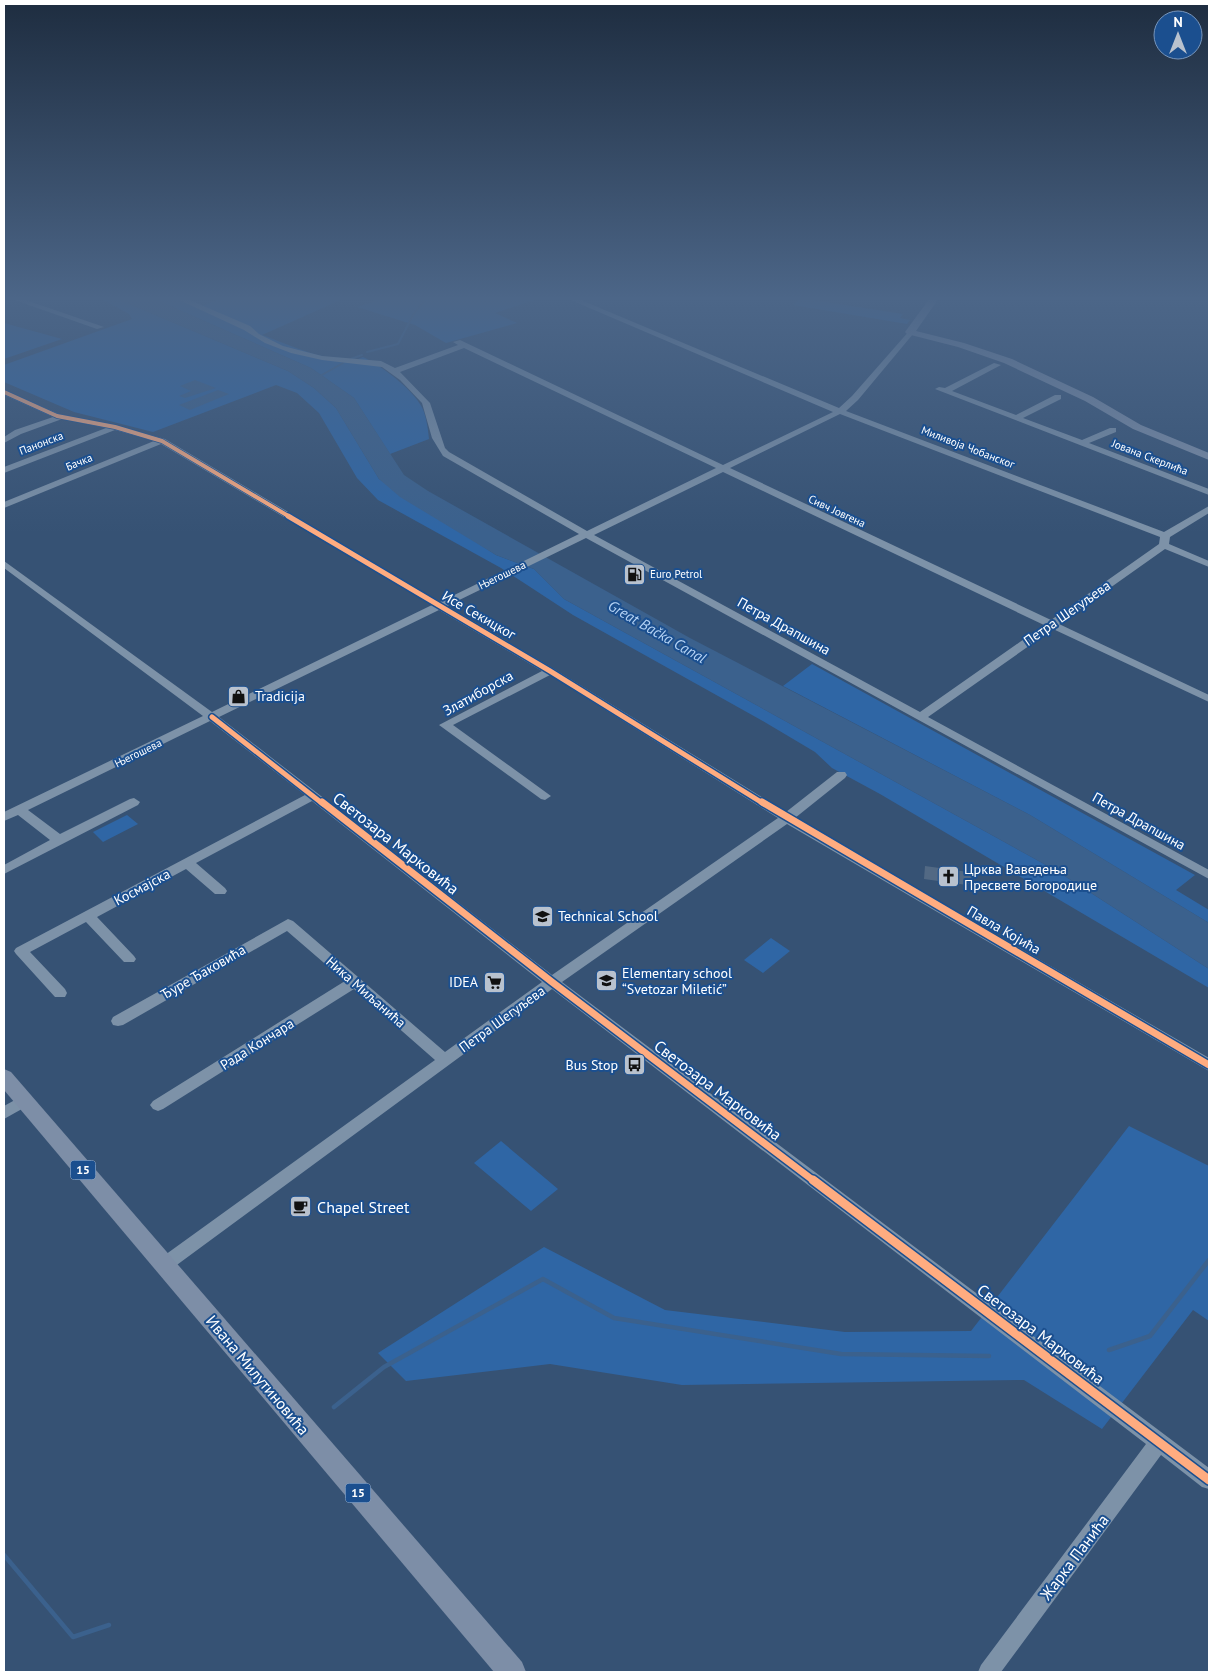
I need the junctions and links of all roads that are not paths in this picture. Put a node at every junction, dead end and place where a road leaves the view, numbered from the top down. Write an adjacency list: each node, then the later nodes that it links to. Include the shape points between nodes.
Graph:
1 (399, 376): 23 (street, Петра Драпшина, via 429,409 439,445 446,454)
2 (528, 376): 18 (street, Сивч Јовгена)
3 (757, 376): 9 (street, Миливоја Чобанског)
4 (873, 376): 9 (street, Његошева)
5 (972, 376): 11 (street, Јована Скерлића, via 942,390)
6 (1040, 376): 17 (main road, via 1137,427)
7 (4, 392): 10 (street, Панонска)
8 (1058, 397): 11 (street)
9 (841, 411): 18 (street, Његошева); 24 (street, Миливоја Чобанског)
10 (61, 417): 12 (street, Панонска); 15 (street, Панонска, via 18,432)
11 (1017, 418): 16 (street, Јована Скерлића)
12 (115, 427): 14 (street, Панонска); 19 (street, Панонска)
13 (1113, 430): 16 (street, Јована Скерлића)
14 (159, 439): 21 (street, Бачка); 27 (street, Исе Секицког)
15 (4, 441)
16 (1083, 443): 20 (street, Јована Скерлића)
17 (1209, 457)
18 (722, 468): 23 (street, Његошева); 28 (street, Сивч Јовгена)
19 (4, 470)
20 (1209, 492)
21 (4, 505)
22 (1209, 509): 24 (street, Петра Шегуљева)
23 (586, 534): 27 (street, Његошева); 31 (street, Петра Драпшина)
24 (1164, 540): 26 (street, Миливоја Чобанског); 28 (street, Петра Шегуљева)
25 (4, 564): 32 (street, Светозара Марковића)
26 (1209, 564)
27 (438, 606): 29 (street, Исе Секицког); 32 (street, Његошева)
28 (1051, 624): 30 (street, Сивч Јовгена); 31 (street, Петра Шегуљева)
29 (550, 671): 35 (street, Златиборска, via 445,726); 39 (street, Исе Секицког)
30 (1209, 699)
31 (921, 717): 43 (street, Петра Драпшина)
32 (212, 718): 34 (street, Светозара Марковића); 37 (street, Његошева)
33 (842, 775): 39 (street, Петра Шегуљева)
34 (313, 796): 41 (street, Космајска); 49 (street, Светозара Марковића)
35 (545, 796)
36 (134, 802): 40 (street)
37 (19, 810): 38 (street, Његошева); 40 (street)
38 (4, 817)
39 (787, 818): 49 (street, Петра Шегуљева); 53 (street, Павла Којића)
40 (58, 840): 42 (street)
41 (188, 863): 44 (street); 45 (street, Космајска)
42 (4, 870)
43 (1209, 875)
44 (220, 891)
45 (88, 916): 47 (street); 50 (street, Космајска, via 21,951)
46 (288, 924): 48 (street, Ника Миљанића); 51 (street, Ђуре Ђаковића)
47 (129, 959)
48 (355, 982): 52 (street, Ника Миљанића); 56 (street, Рада Кончара)
49 (552, 982): 52 (street, Петра Шегуљева); 59 (street, Светозара Марковића)
50 (60, 993)
51 (118, 1021)
52 (445, 1060): 58 (street, Петра Шегуљева)
53 (1209, 1065)
54 (4, 1077): 55 (main road, Ивана Милутиновића / 15)
55 (24, 1101): 57 (street); 58 (main road, Ивана Милутиновића / 15)
56 (158, 1105)
57 (4, 1113)
58 (164, 1265): 61 (main road, Ивана Милутиновића / 15)
59 (1160, 1441): 60 (street, Светозара Марковића); 62 (street, Жарка Панића)
60 (1209, 1480)
61 (512, 1672)
62 (988, 1672)

